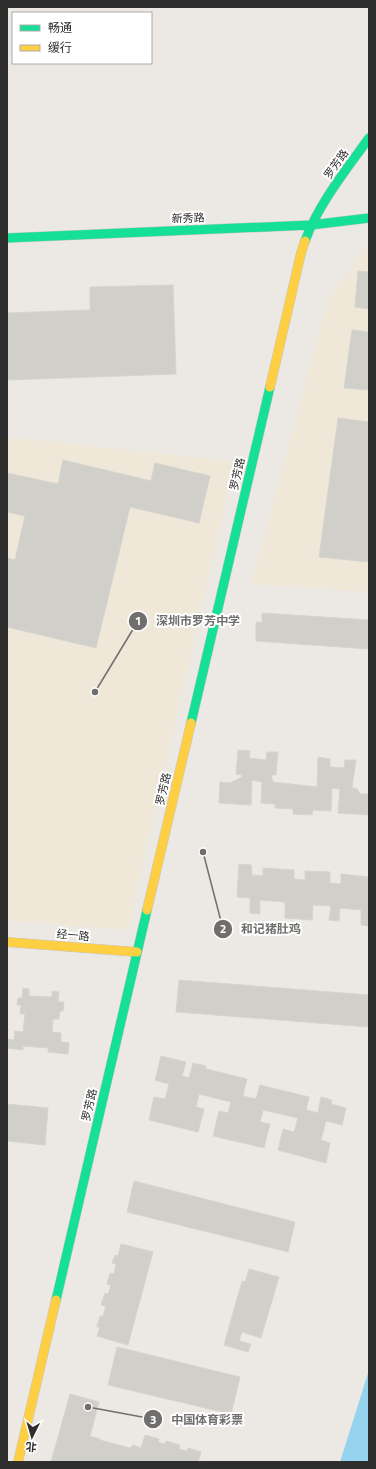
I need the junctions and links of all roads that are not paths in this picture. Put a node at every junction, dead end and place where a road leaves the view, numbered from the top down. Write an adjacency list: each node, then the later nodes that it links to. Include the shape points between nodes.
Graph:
1 (369, 138): 3 (main road, 罗芳路)
2 (369, 218): 3 (main road, 新秀路)
3 (311, 225): 4 (main road, 新秀路); 6 (main road, 罗芳路, via 294,281)
4 (7, 238)
5 (7, 942): 6 (main road, 经一路)
6 (137, 952): 7 (main road, 罗芳路)
7 (18, 1462)

